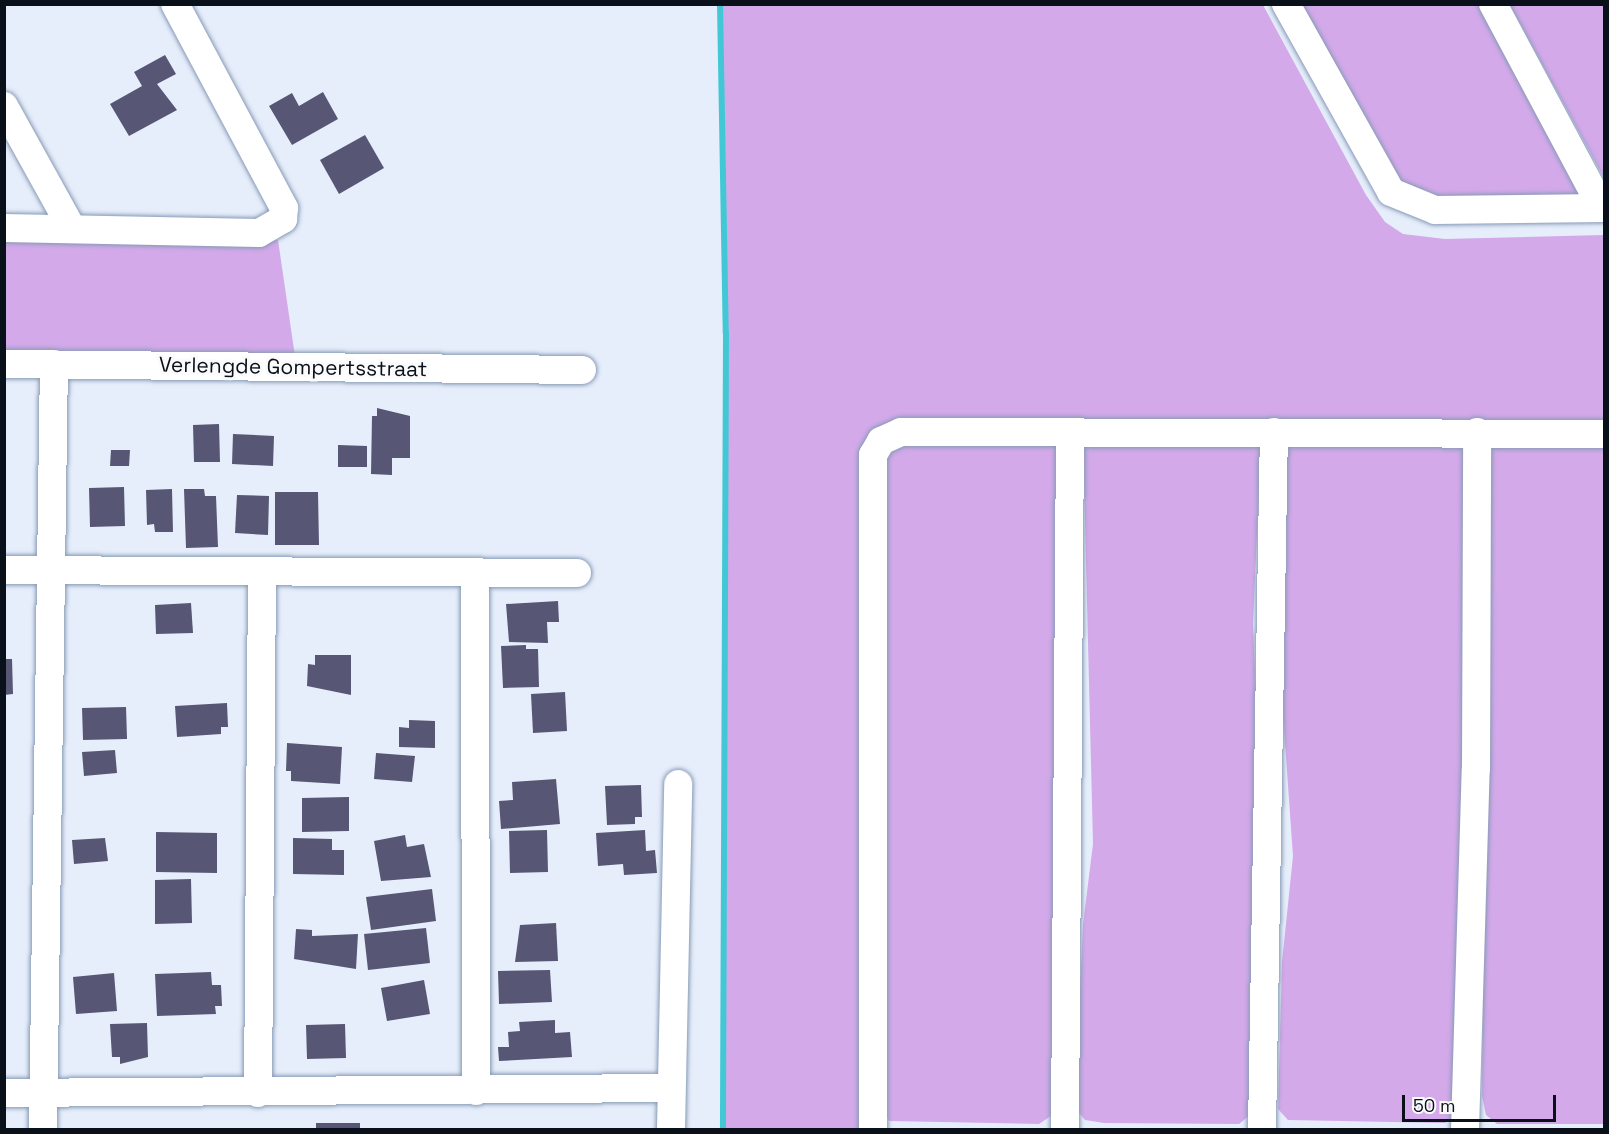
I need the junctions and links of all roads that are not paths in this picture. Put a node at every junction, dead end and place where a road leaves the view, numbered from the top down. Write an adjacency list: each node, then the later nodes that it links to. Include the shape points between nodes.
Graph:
1 (175, 4): 6 (street, via 284,208 283,219 259,234)
2 (1286, 4): 5 (street, via 1390,192 1435,210)
3 (1493, 4): 5 (street)
4 (4, 106): 6 (street)
5 (1603, 208)
6 (71, 227): 7 (street)
7 (4, 228)
8 (4, 364): 9 (street, Verlengde Gompertsstraat)
9 (54, 364): 10 (street, Verlengde Gompertsstraat); 16 (street)
10 (582, 370)
11 (1070, 432): 12 (street); 28 (street, via 901,432 881,441 873,454); 29 (street)
12 (1274, 432): 13 (street); 30 (street)
13 (1477, 432): 14 (street); 31 (street, via 1476,769)
14 (1605, 434)
15 (4, 570): 16 (street)
16 (52, 571): 18 (street); 25 (street)
17 (577, 573): 19 (street)
18 (262, 575): 19 (street); 24 (street)
19 (475, 576): 22 (street)
20 (678, 784): 21 (street)
21 (669, 1088): 22 (street); 27 (street)
22 (476, 1091): 24 (street)
23 (4, 1093): 25 (street)
24 (258, 1093): 25 (street)
25 (43, 1094): 26 (street)
26 (43, 1130)
27 (671, 1130)
28 (873, 1130)
29 (1065, 1130)
30 (1262, 1130)
31 (1465, 1130)

